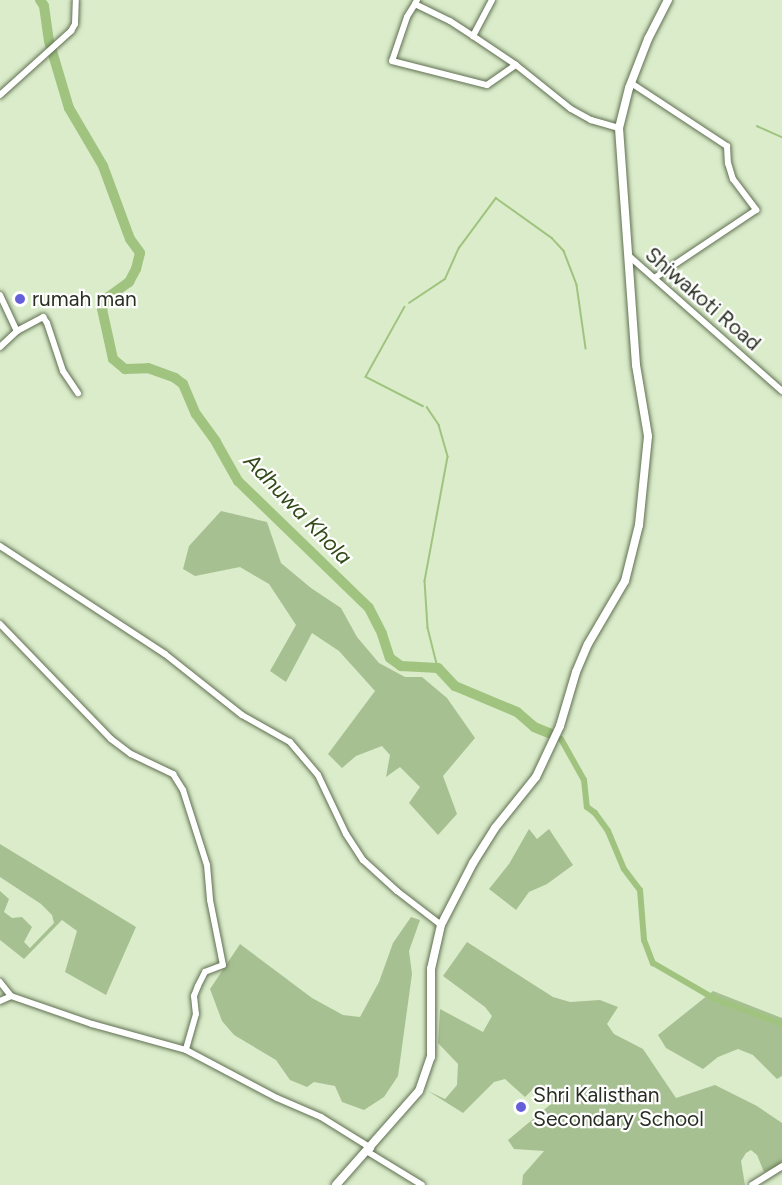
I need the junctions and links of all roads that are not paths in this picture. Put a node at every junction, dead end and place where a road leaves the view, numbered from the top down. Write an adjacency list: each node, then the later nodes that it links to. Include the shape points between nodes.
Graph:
1 (76, 0): 8 (street, via 75,24 56,47)
2 (492, 0): 5 (street)
3 (668, 0): 7 (street)
4 (416, 2): 5 (street); 6 (street, via 392,61 487,86)
5 (473, 36): 6 (street)
6 (516, 65): 9 (street, via 571,109)
7 (631, 83): 9 (street); 11 (street, via 727,146 734,179 756,210)
8 (0, 94)
9 (619, 128): 10 (street)
10 (629, 256): 11 (street, Shiwakoti Road); 19 (street, via 636,365 648,436 639,525 631,561 625,581 588,644 560,726 536,777 478,854)
11 (656, 277): 15 (street, Shiwakoti Road, via 709,329)
12 (0, 295): 13 (street)
13 (17, 331): 14 (street); 16 (street, via 43,317 63,371)
14 (0, 347)
15 (782, 391)
16 (78, 393)
17 (0, 546): 19 (street, via 165,654 242,715 290,742 314,770 363,860)
18 (0, 624): 23 (street, via 111,738 131,754 173,774 183,790 207,865 223,965 205,972 198,986 194,996 196,1014)
19 (441, 925): 24 (street, via 431,969 429,1069 419,1091)
20 (0, 982): 21 (street)
21 (11, 996): 22 (street); 23 (street)
22 (0, 1001)
23 (186, 1050): 24 (street, via 321,1117)
24 (369, 1150): 26 (street); 27 (street)
25 (782, 1166): 28 (street)
26 (336, 1185)
27 (422, 1185)
28 (753, 1185)

